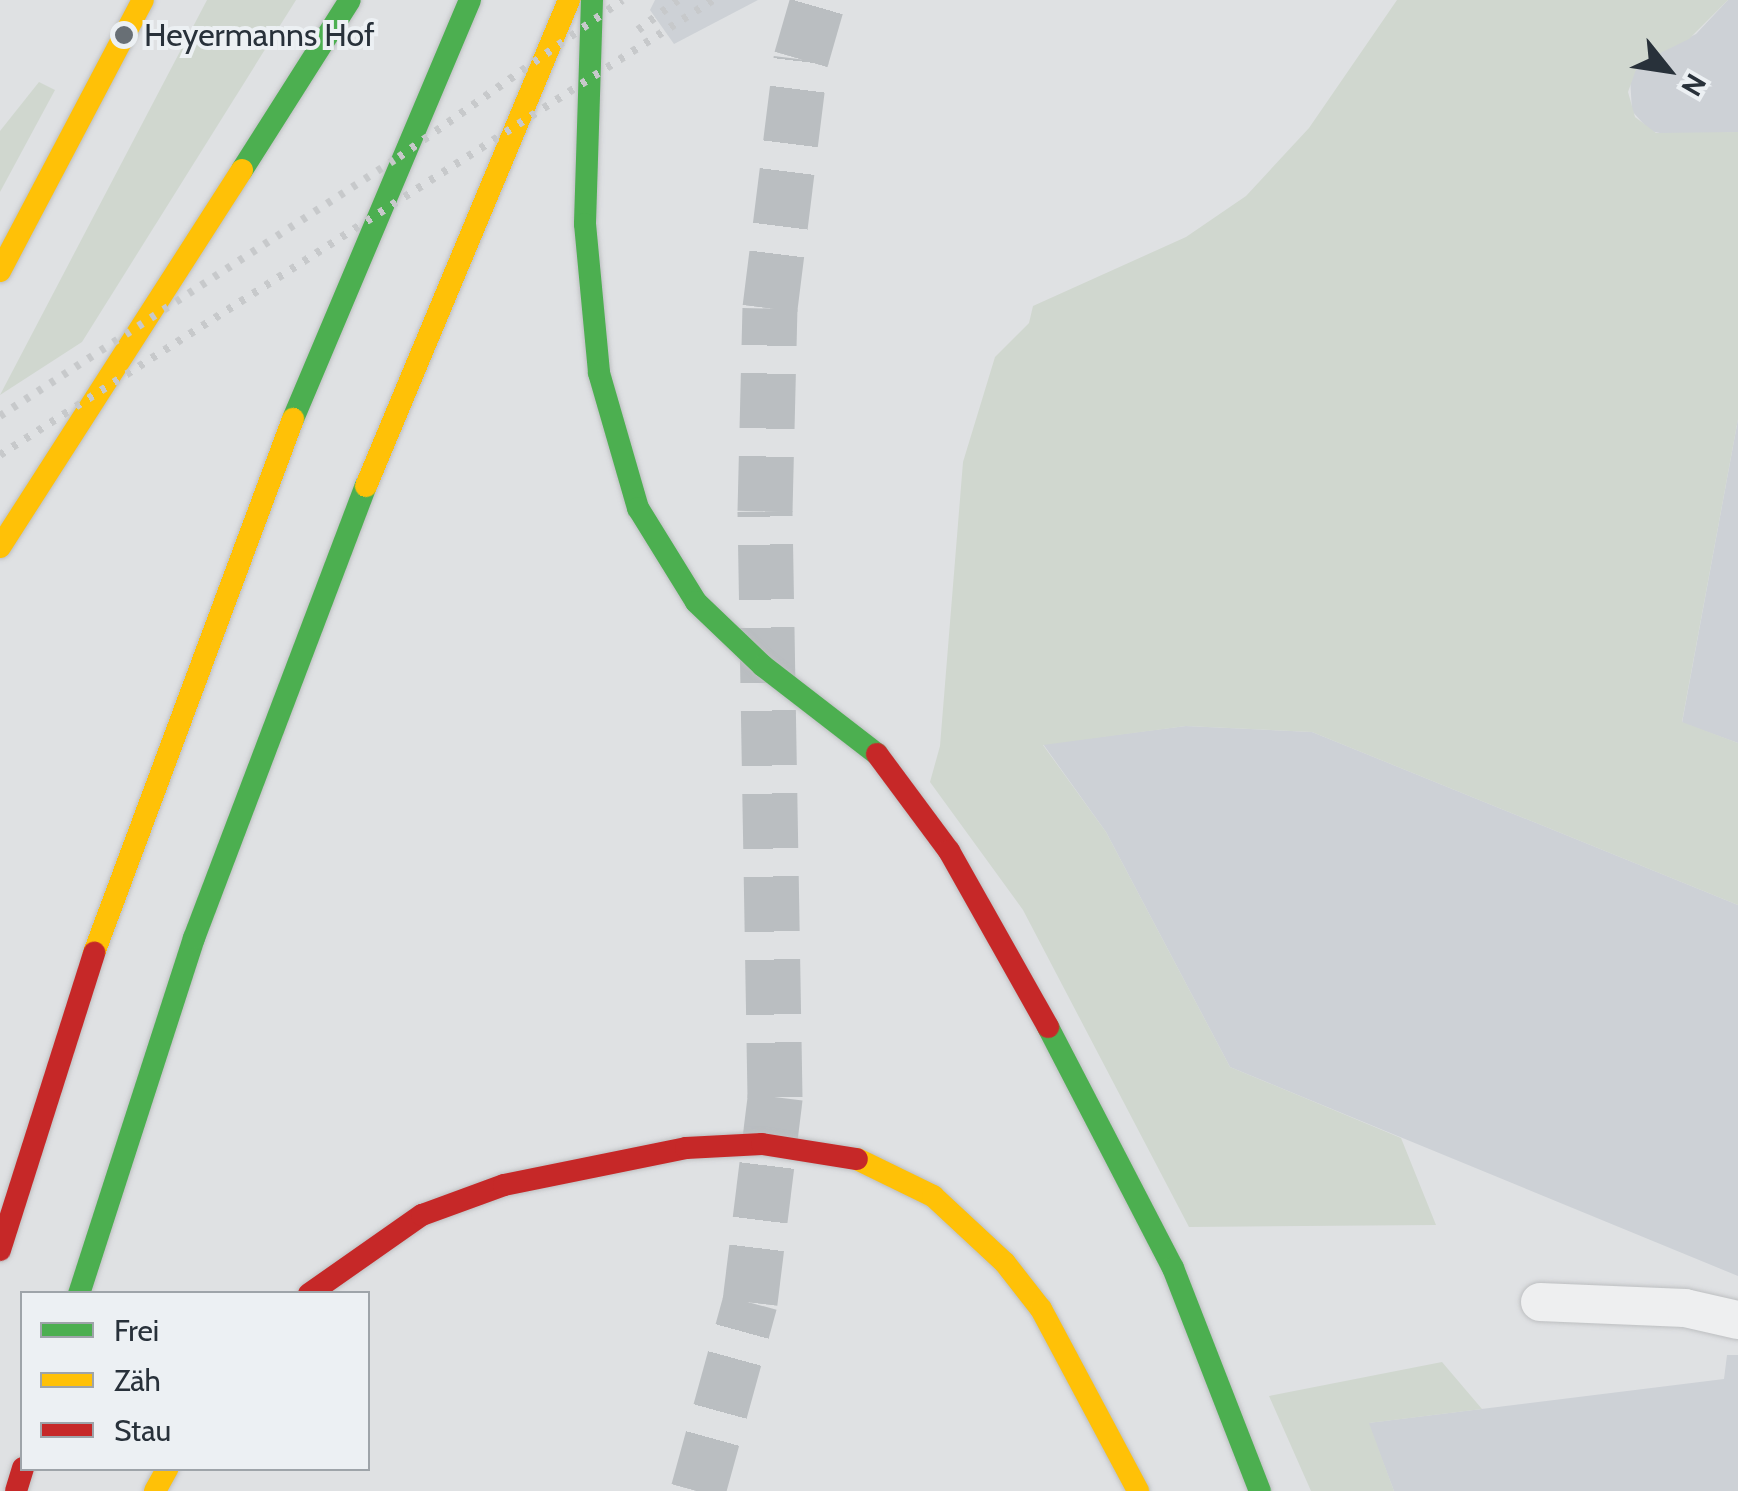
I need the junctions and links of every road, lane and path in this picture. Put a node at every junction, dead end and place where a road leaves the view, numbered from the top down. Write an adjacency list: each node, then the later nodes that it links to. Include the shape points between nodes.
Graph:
1 (143, 0): 6 (main road)
2 (350, 0): 7 (main road)
3 (470, 0): 8 (main road, via 349,277 217,613 106,914)
4 (569, 0): 9 (main road, via 435,312 306,640 194,938)
5 (592, 0): 14 (main road, via 587,242 598,372 638,508 696,602 762,666 868,744 949,852 1092,1106 1173,1268)
6 (0, 271)
7 (0, 547)
8 (0, 1250)
9 (80, 1291)
10 (313, 1291): 13 (main road, via 422,1215 504,1185 686,1148 762,1144 846,1154 933,1196 1004,1263 1041,1309)
11 (1540, 1302): 12 (street, via 1685,1308)
12 (1738, 1320)
13 (1138, 1491)
14 (1260, 1491)

